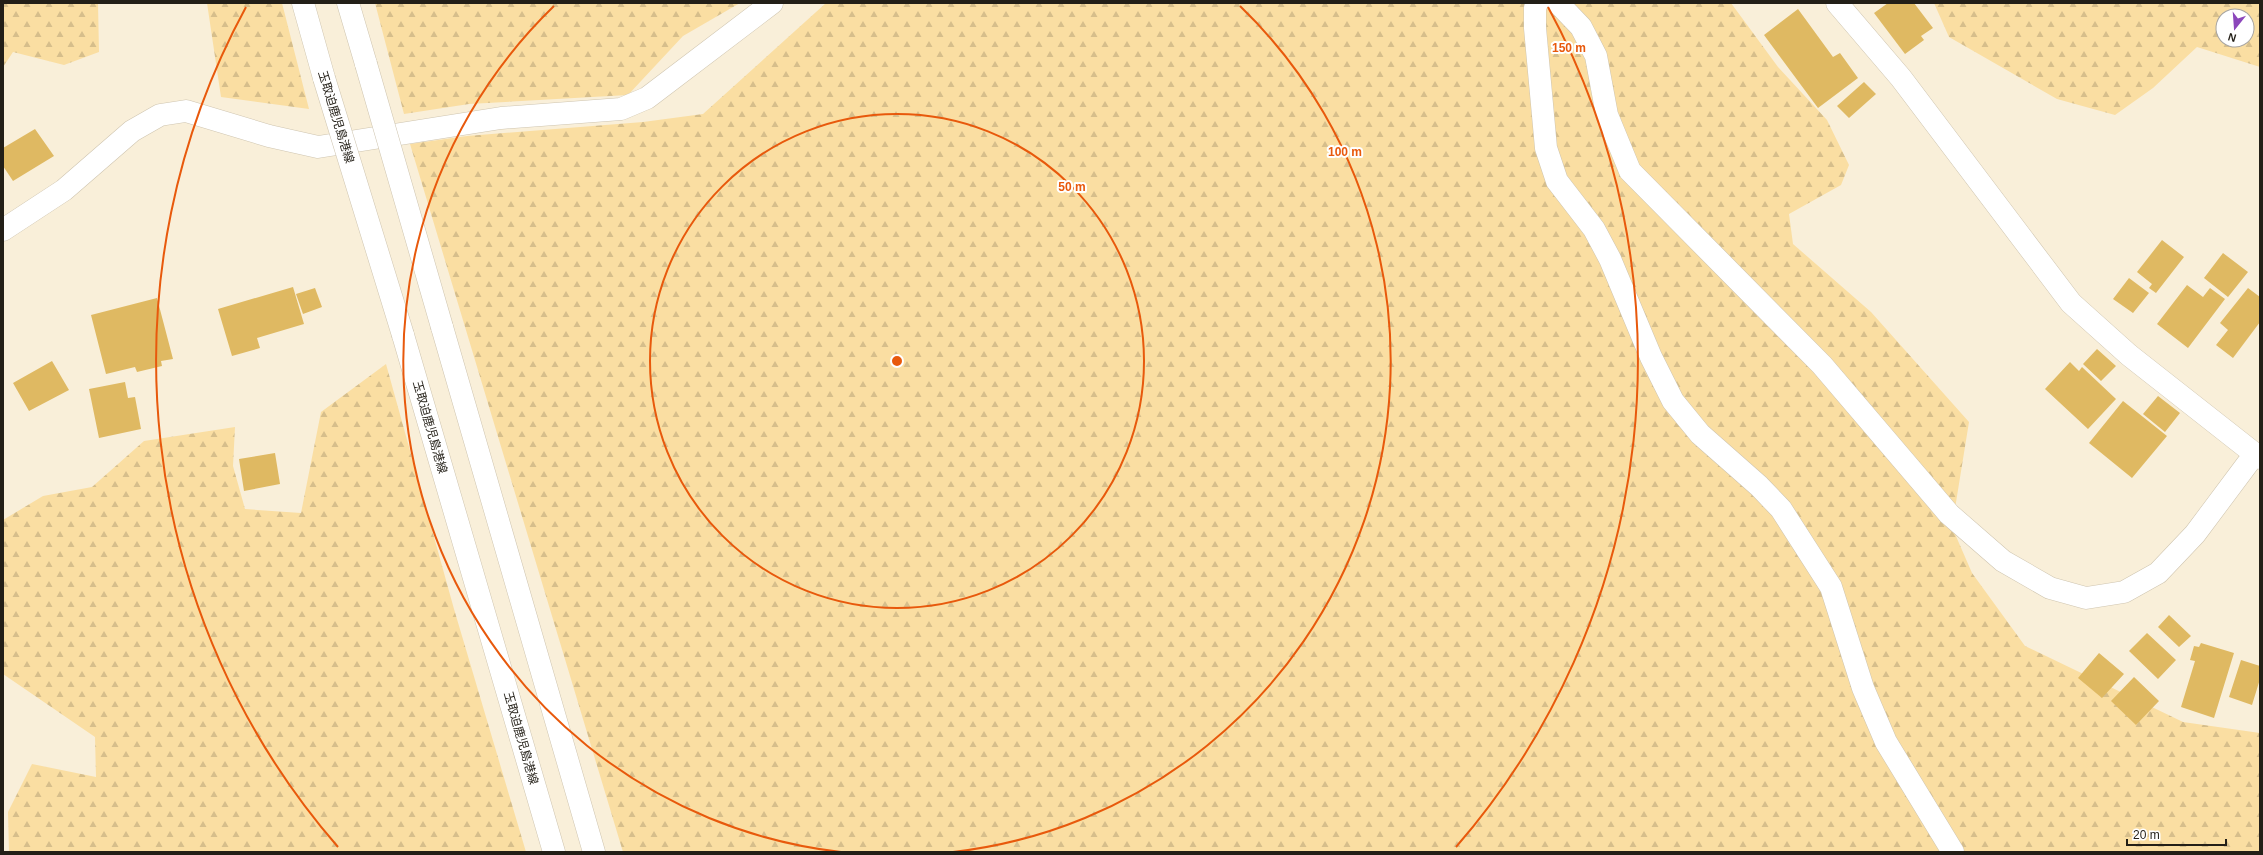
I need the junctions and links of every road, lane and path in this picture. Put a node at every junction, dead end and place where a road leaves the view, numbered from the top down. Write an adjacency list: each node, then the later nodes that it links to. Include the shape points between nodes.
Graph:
1 (303, 3): 9 (street, 玉取迫鹿児島港線, bridge)
2 (348, 3): 10 (street, bridge)
3 (772, 3): 7 (street, via 647,98 621,109 501,118 318,146 269,136 186,111 160,115 132,131 64,190)
4 (1537, 3): 11 (street, via 1535,28 1546,148 1557,181 1594,229 1610,259 1673,401 1700,434 1781,509 1831,587 1863,688 1886,742)
5 (1558, 3): 8 (street, via 1581,27 1596,56 1607,115 1630,171 1822,365 1949,514 2002,561 2050,588 2086,598 2124,592 2158,573 2195,534)
6 (1836, 3): 8 (street, via 1901,78 2071,302 2129,355)
7 (3, 230)
8 (2257, 456)
9 (554, 852)
10 (594, 852)
11 (1953, 852)

